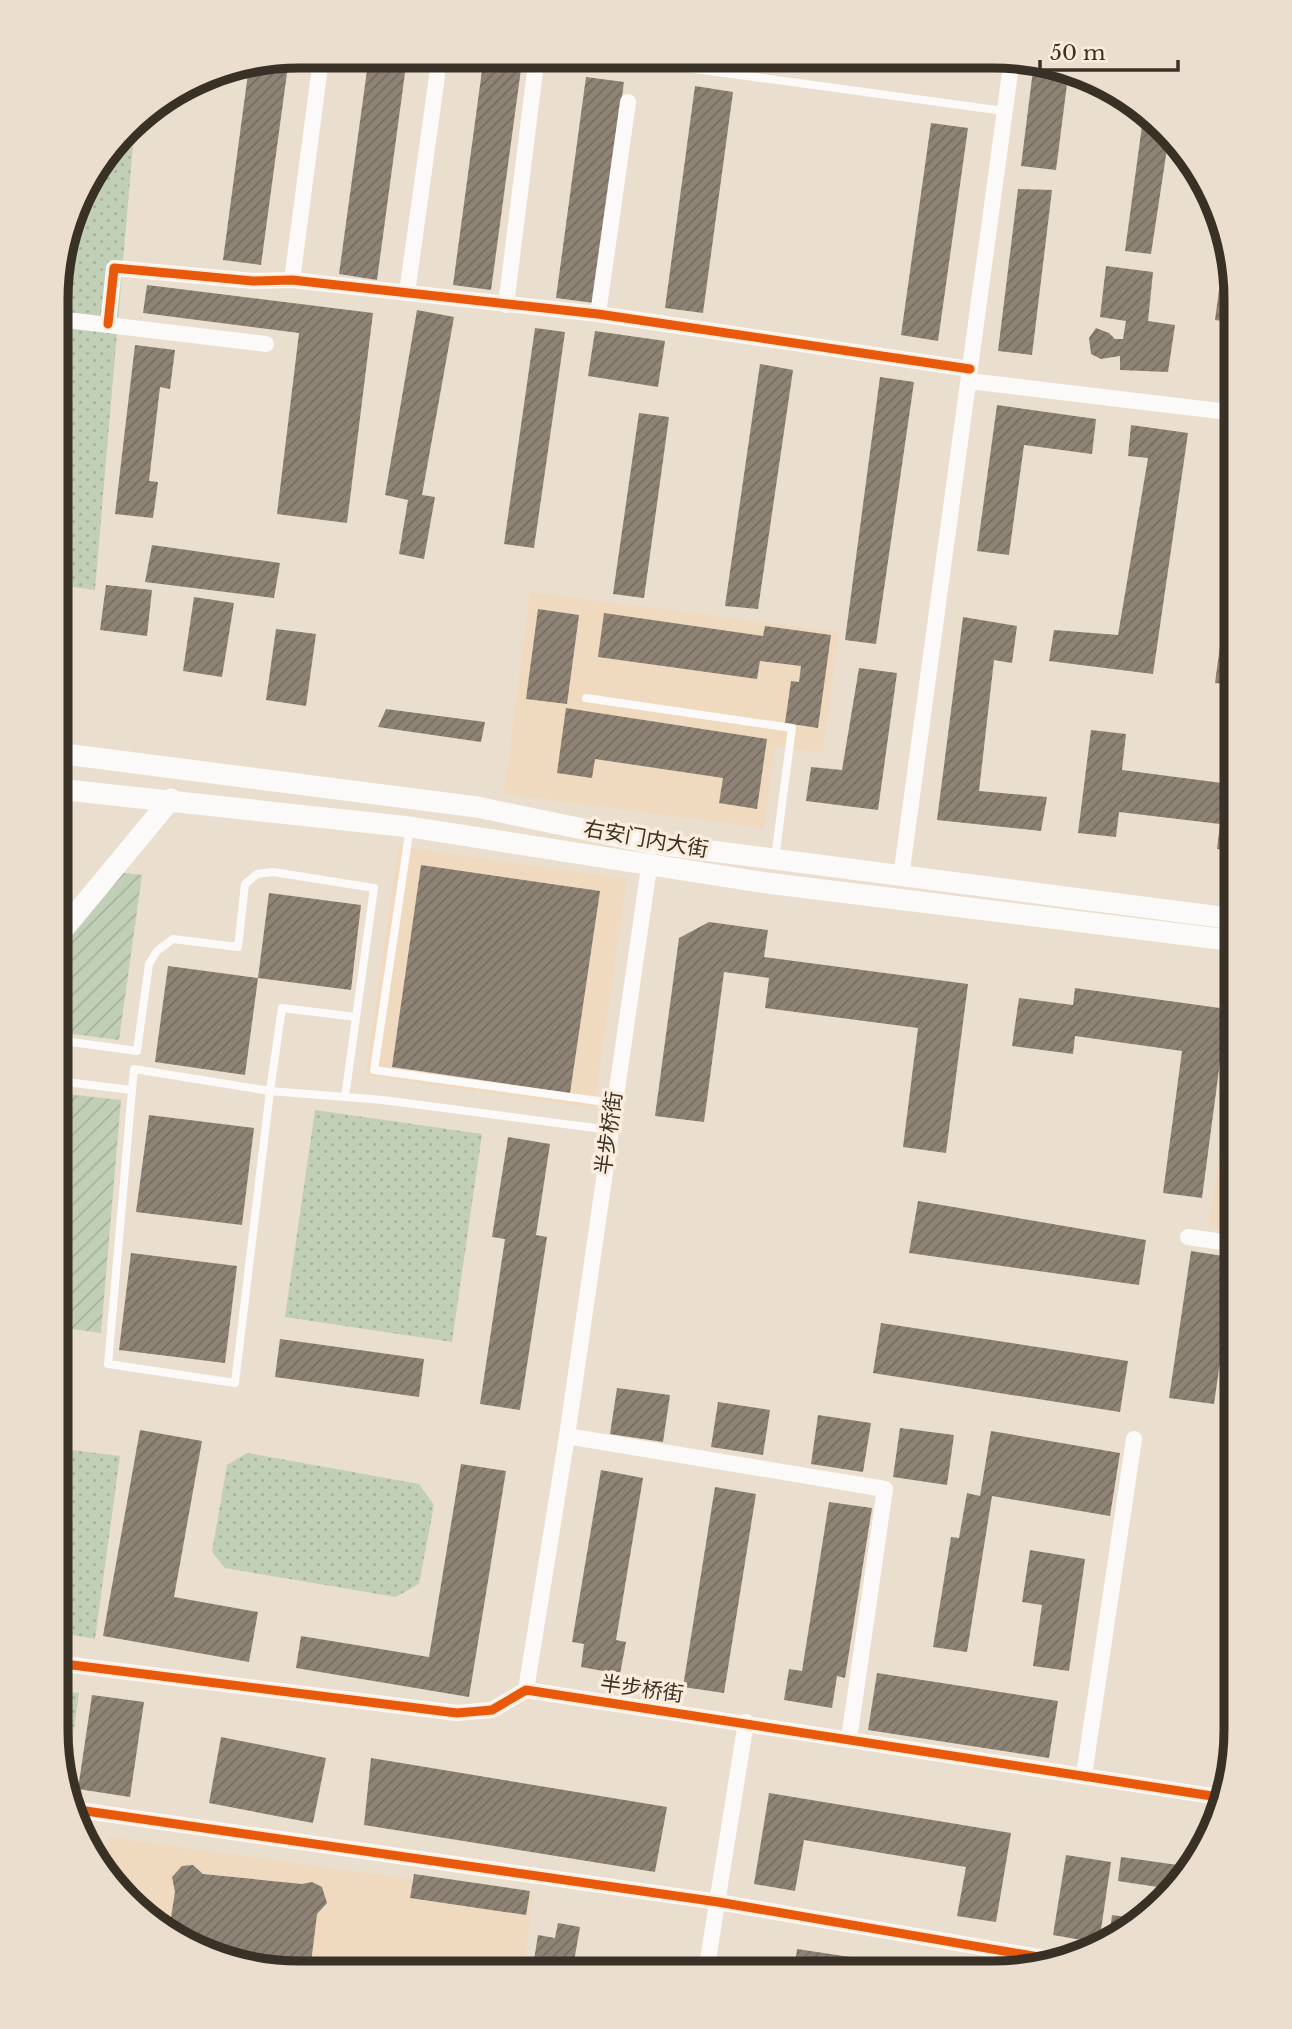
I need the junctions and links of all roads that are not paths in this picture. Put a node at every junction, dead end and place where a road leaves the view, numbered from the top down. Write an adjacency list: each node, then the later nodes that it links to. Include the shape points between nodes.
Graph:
1 (319, 68): 8 (street)
2 (535, 68): 10 (street)
3 (688, 68): 7 (lane)
4 (1010, 69): 7 (street)
5 (437, 76): 9 (street)
6 (628, 102): 11 (street)
7 (1004, 111): 15 (street)
8 (292, 280): 9 (street); 13 (street, via 253,281 114,268)
9 (407, 293): 10 (street)
10 (506, 305): 11 (street)
11 (598, 314): 15 (street)
12 (68, 320): 13 (street)
13 (108, 324): 14 (street)
14 (266, 344)
15 (969, 375): 16 (street); 24 (street)
16 (1224, 411)
17 (586, 698): 22 (lane, via 792,728)
18 (68, 754): 22 (main road, 右安门内大街, via 477,807 650,843)
19 (68, 790): 20 (main road, 右安门内大街)
20 (171, 799): 21 (main road, 右安门内大街); 26 (main road)
21 (410, 827): 23 (main road, 右安门内大街); 36 (lane, via 374,1070)
22 (775, 859): 24 (main road, 右安门内大街)
23 (649, 867): 27 (main road, 右安门内大街); 36 (street, 半步桥街)
24 (901, 877): 25 (main road, 右安门内大街)
25 (1224, 917)
26 (68, 924)
27 (1224, 939)
28 (356, 1017): 30 (lane, via 374,888 257,874 245,884 238,947 173,939 157,951 149,964); 34 (lane, via 282,1008); 35 (lane)
29 (68, 1042): 30 (lane)
30 (137, 1051): 31 (lane)
31 (134, 1069): 33 (lane); 34 (lane)
32 (68, 1082): 33 (lane)
33 (132, 1090): 34 (lane, via 108,1364 235,1382)
34 (270, 1091): 35 (lane)
35 (345, 1097): 37 (lane)
36 (613, 1103): 37 (street, 半步桥街)
37 (610, 1130): 40 (street, 半步桥街)
38 (1188, 1237): 39 (street)
39 (1223, 1242)
40 (567, 1436): 43 (street, 半步桥街); 45 (street, via 885,1489)
41 (1134, 1439): 46 (street)
42 (68, 1664): 43 (street, via 457,1713 492,1710)
43 (526, 1690): 44 (street, 半步桥街)
44 (746, 1722): 45 (street, 半步桥街); 49 (street)
45 (849, 1739): 46 (street, 半步桥街)
46 (1084, 1775): 47 (street, 半步桥街)
47 (1213, 1796)
48 (83, 1811): 49 (street)
49 (718, 1902): 50 (street); 51 (street)
50 (1013, 1959)
51 (708, 1961)

